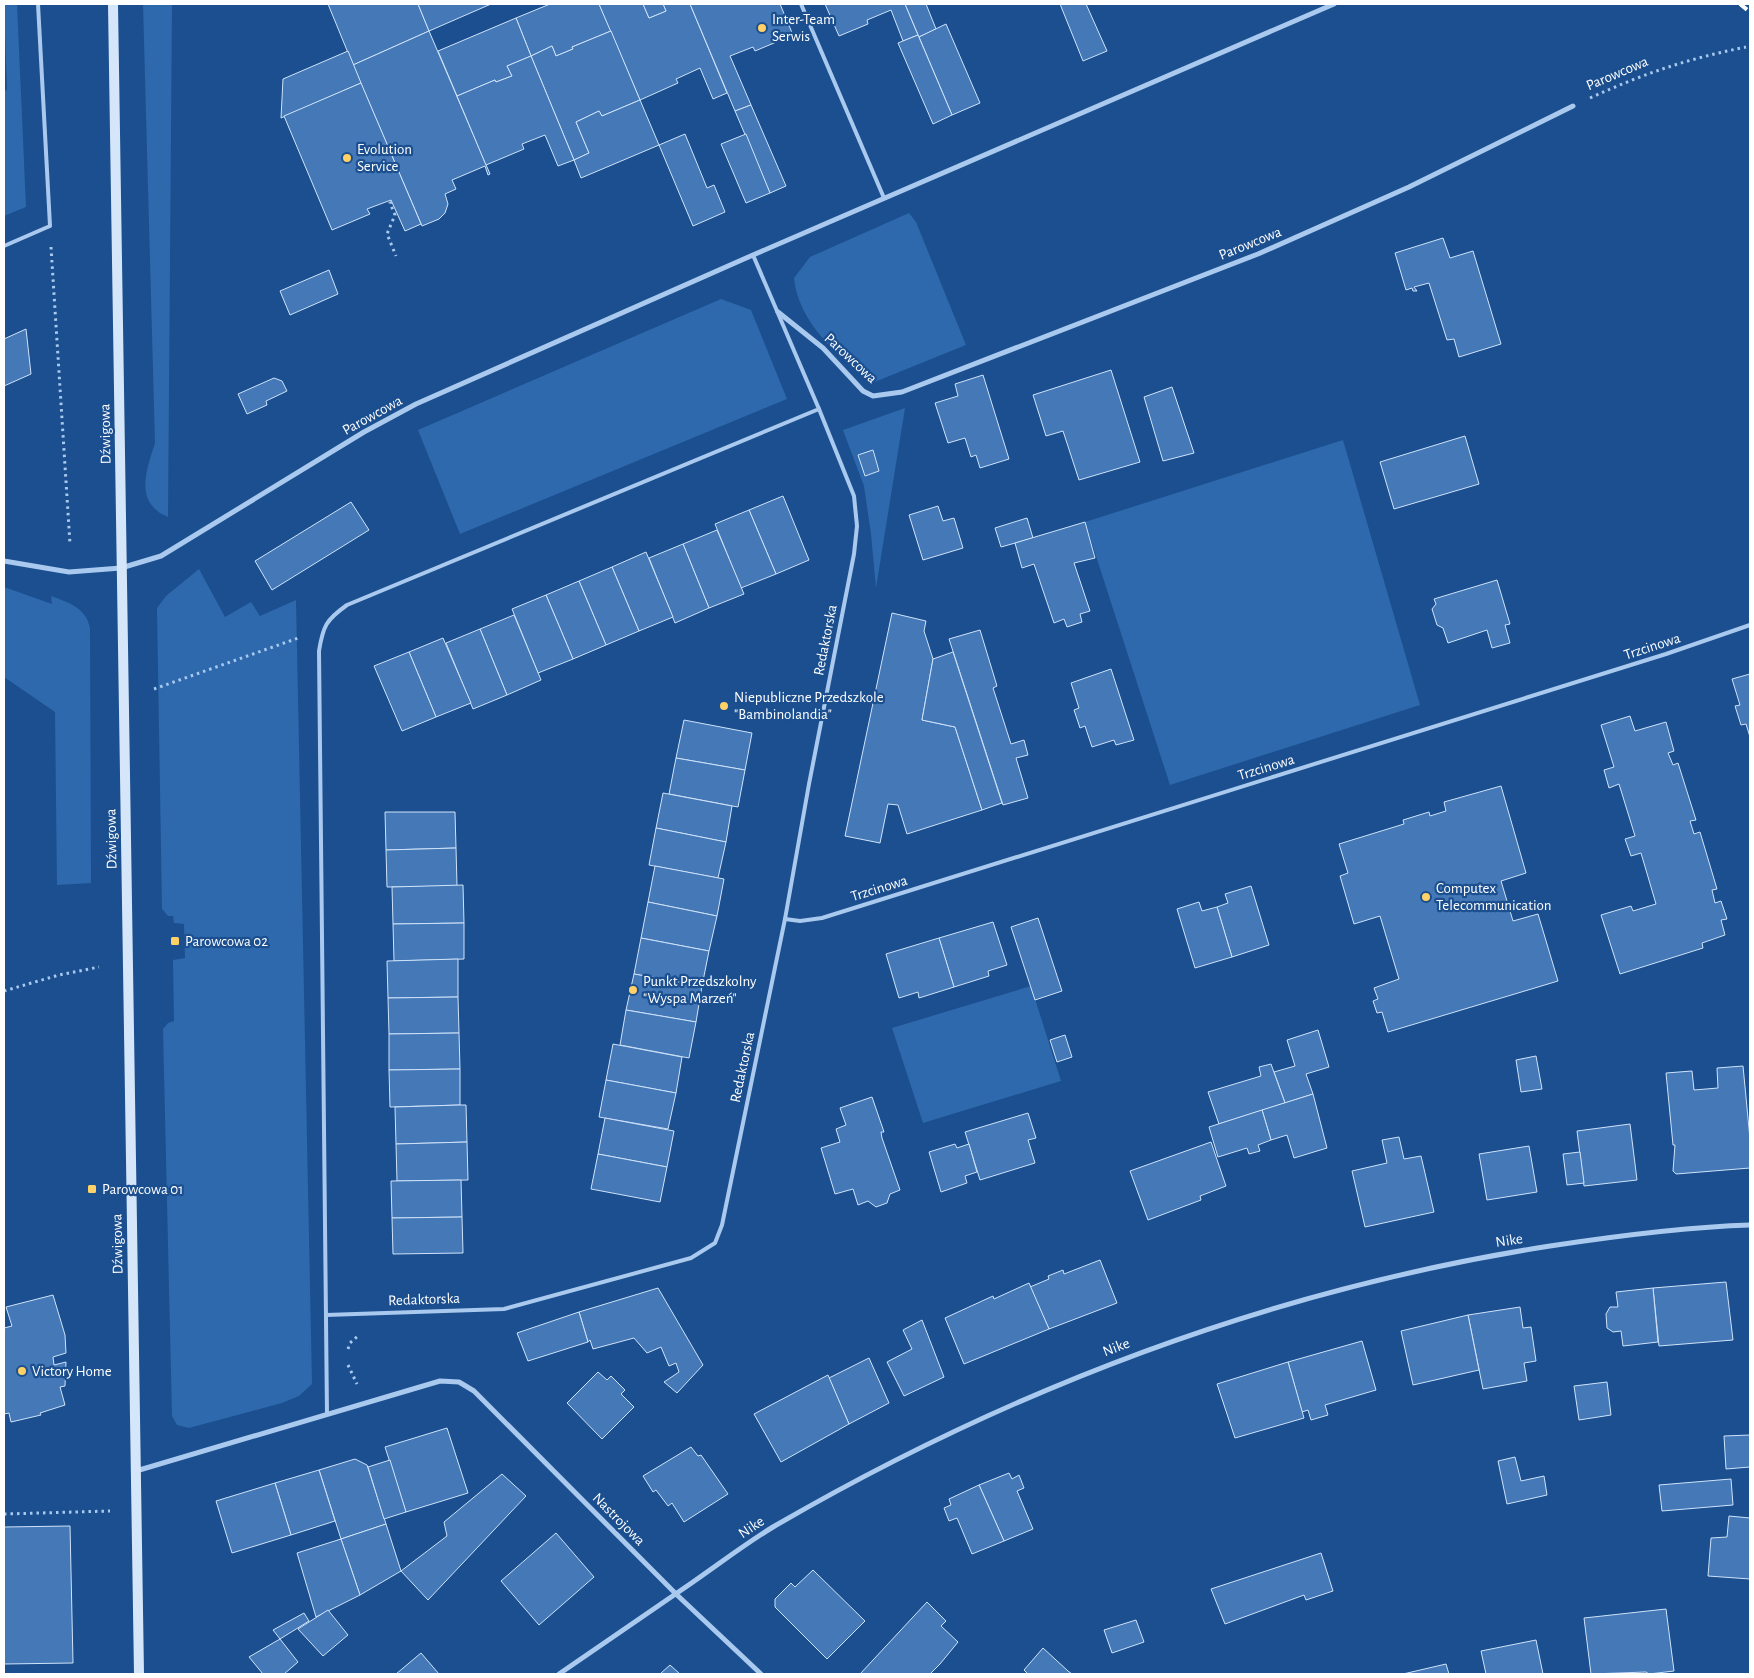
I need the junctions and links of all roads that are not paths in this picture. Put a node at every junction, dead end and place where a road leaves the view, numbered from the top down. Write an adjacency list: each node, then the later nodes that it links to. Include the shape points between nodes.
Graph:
1 (38, 4): 7 (lane, via 50,226)
2 (113, 4): 12 (main road, Dźwigowa)
3 (801, 4): 6 (lane)
4 (1334, 4): 6 (street, Parowcowa)
5 (1573, 106): 9 (street, Parowcowa, via 1409,187 1258,254 902,392 873,396 863,391 823,348)
6 (884, 198): 8 (street, Parowcowa)
7 (4, 246)
8 (754, 255): 9 (lane, Parowcowa); 12 (street, Parowcowa, via 416,404 364,432 161,556)
9 (778, 312): 10 (lane, Parowcowa)
10 (820, 409): 14 (lane, Redaktorska, via 854,496 858,526); 16 (lane, via 347,605 330,616 323,629 319,651)
11 (4, 561): 12 (street, Parowcowa, via 68,572)
12 (121, 568): 18 (main road, Dźwigowa)
13 (1750, 625): 14 (lane, Trzcinowa, via 822,918)
14 (786, 920): 16 (lane, Redaktorska, via 722,1225 715,1244 691,1258 504,1309)
15 (1750, 1224): 19 (street, Nike, via 1609,1237 1486,1256 1310,1297 1205,1329 1046,1389 913,1451 769,1530)
16 (326, 1315): 17 (lane)
17 (326, 1414): 18 (street); 19 (street, Nastrojowa, via 440,1381 458,1382 474,1391)
18 (136, 1471): 20 (main road, Dźwigowa)
19 (676, 1594): 21 (street, Nike); 22 (street, Nastrojowa)
20 (139, 1674)
21 (559, 1674)
22 (762, 1674)

